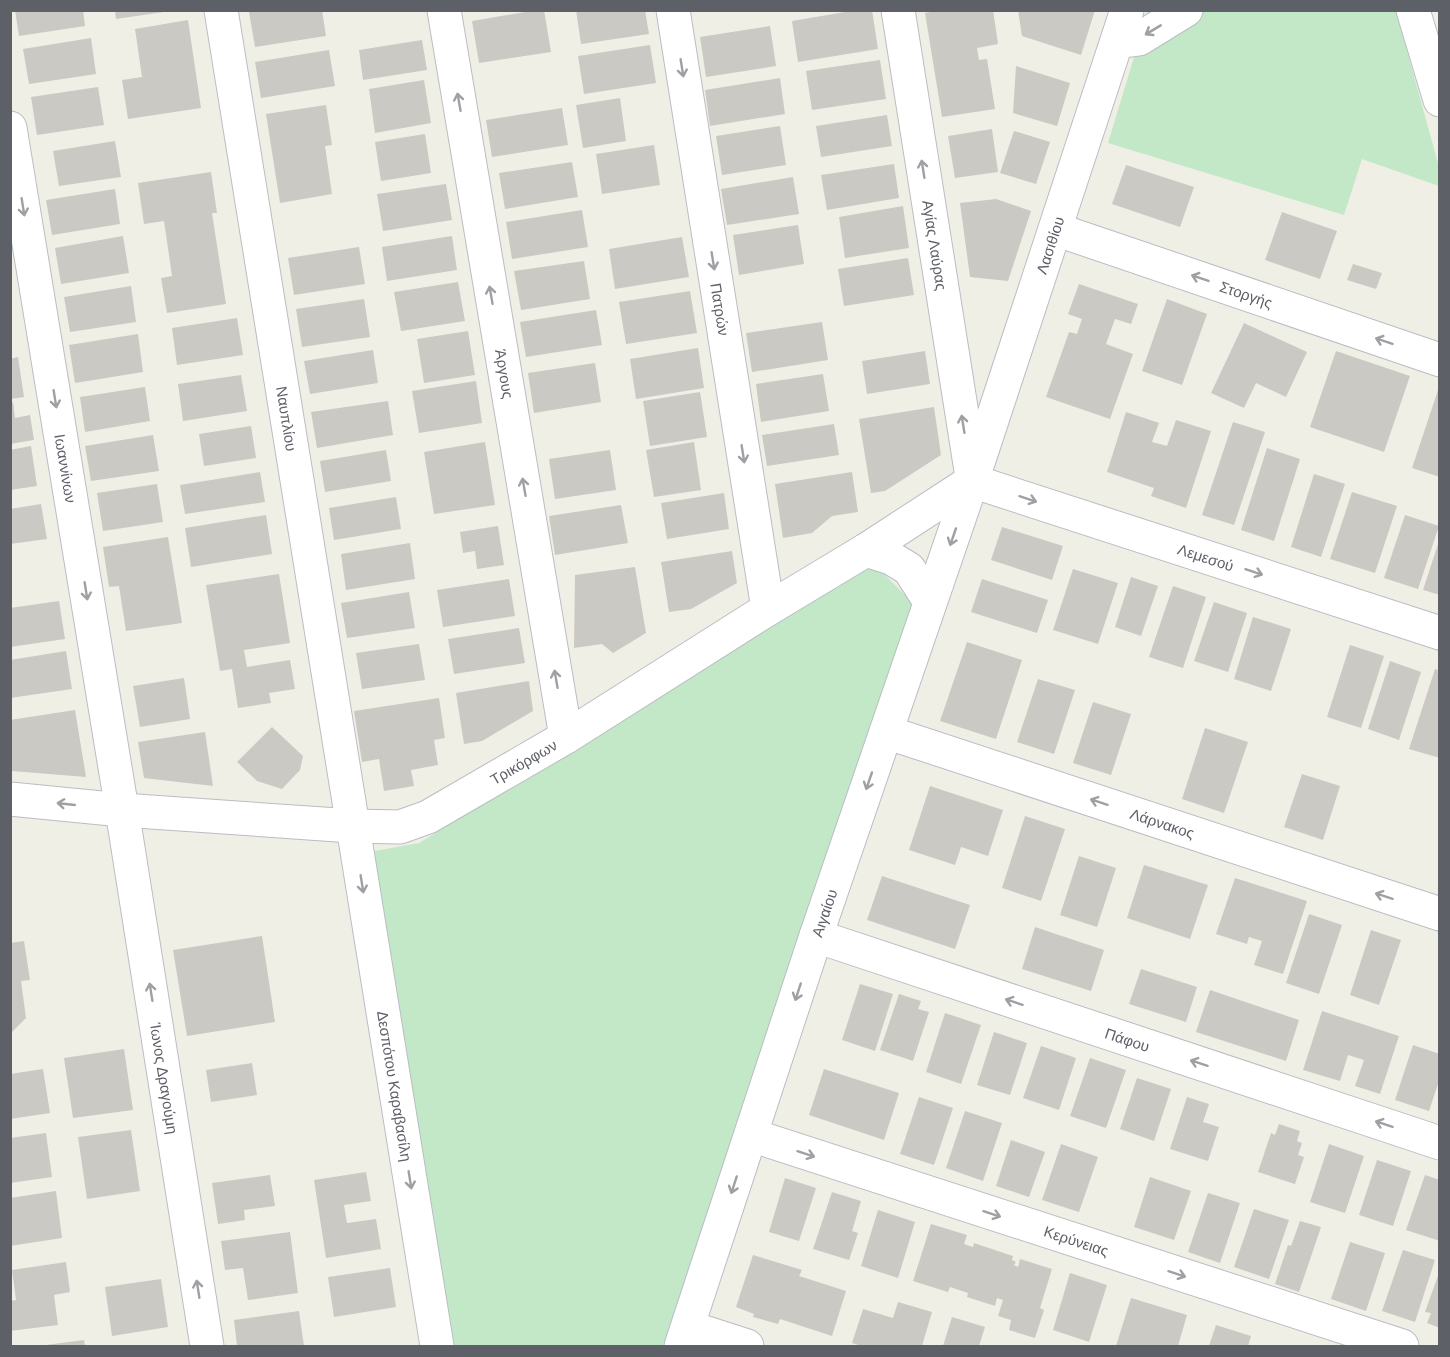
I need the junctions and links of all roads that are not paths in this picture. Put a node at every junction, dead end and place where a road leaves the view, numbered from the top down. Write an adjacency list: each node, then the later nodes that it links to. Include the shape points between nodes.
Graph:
1 (221, 10): 22 (street, Ναυπλίου)
2 (444, 10): 19 (street, Άργους, one-way to 2)
3 (673, 10): 16 (street, Πατρών, one-way to 16)
4 (898, 10): 13 (street, Αγίας Λαύρας, one-way to 4)
5 (1127, 10): 8 (street, Λασιθίου)
6 (1186, 10): 8 (street, one-way to 8, via 1139,39)
7 (1413, 10): 9 (street)
8 (1117, 42): 11 (street, Λασιθίου)
9 (1440, 100)
10 (10, 128): 21 (street, Ιωαννίνων, one-way to 21)
11 (1055, 229): 12 (street, Στοργής, one-way to 11); 13 (street, Λασιθίου)
12 (1440, 360)
13 (972, 481): 14 (street, Τρικόρφων); 15 (street, Αιγαίου, one-way to 15); 17 (street, Λεμεσού, one-way to 17)
14 (866, 550): 15 (street, via 909,569); 16 (street, Τρικόρφων)
15 (930, 602): 18 (street, Αιγαίου)
16 (768, 609): 19 (street, Τρικόρφων)
17 (1440, 633)
18 (886, 732): 23 (street, Λάρνακος, one-way to 18); 24 (street, Αιγαίου, one-way to 24)
19 (566, 737): 22 (street, Τρικόρφων, via 428,817 400,827)
20 (10, 799): 21 (street, Τρικόρφων, one-way to 20)
21 (122, 810): 22 (street, Τρικόρφων); 28 (street, Ίωνος Δραγούμη, one-way to 21)
22 (352, 826): 29 (street, Δεσπότου Καραβασίλη, one-way to 29)
23 (1440, 914)
24 (816, 936): 25 (street, Αιγαίου, one-way to 25); 26 (street, Πάφου, one-way to 24)
25 (751, 1136): 27 (street, Αιγαίου, one-way to 27); 31 (street, Κερύνειας, one-way to 31)
26 (1440, 1143)
27 (684, 1336): 30 (street)
28 (207, 1347)
29 (437, 1347)
30 (747, 1347)
31 (1402, 1347)

